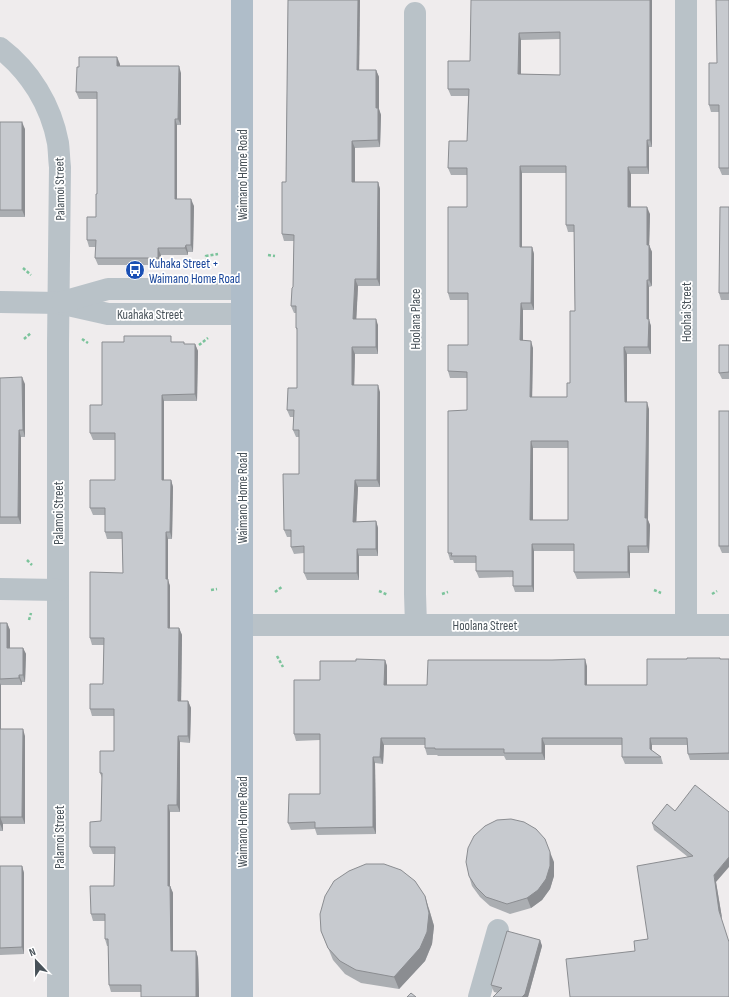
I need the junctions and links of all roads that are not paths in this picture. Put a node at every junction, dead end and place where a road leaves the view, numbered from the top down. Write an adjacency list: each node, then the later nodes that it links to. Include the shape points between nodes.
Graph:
1 (242, 0): 5 (main road, Waimano Home Road)
2 (686, 0): 13 (street, Hoohai Street)
3 (415, 14): 12 (street, Hoolana Place)
4 (0, 48): 7 (street, Palamoi Street, via 28,74 44,99 58,143)
5 (242, 288): 7 (street, Kuahaka Street, via 108,289); 8 (main road, Waimano Home Road)
6 (0, 302): 7 (street, Kuahaka Street)
7 (59, 303): 8 (street, Kuahaka Street, via 108,314); 10 (street, Palamoi Street)
8 (242, 314): 11 (main road, Waimano Home Road)
9 (0, 589): 10 (street)
10 (58, 590): 16 (street, Palamoi Street)
11 (242, 625): 12 (street, Hoolana Street); 17 (main road, Waimano Home Road)
12 (416, 625): 13 (street, Hoolana Street)
13 (686, 625): 14 (street, Hoolana Street)
14 (729, 625)
15 (498, 930): 18 (street)
16 (58, 997)
17 (242, 997)
18 (479, 997)

